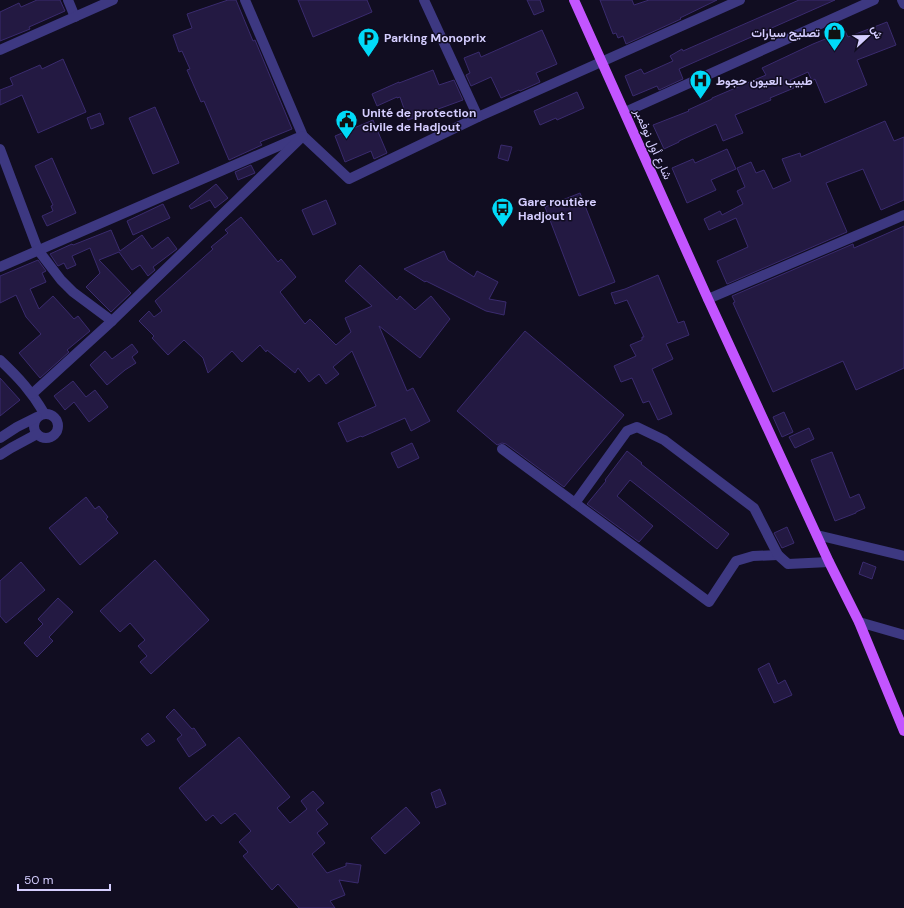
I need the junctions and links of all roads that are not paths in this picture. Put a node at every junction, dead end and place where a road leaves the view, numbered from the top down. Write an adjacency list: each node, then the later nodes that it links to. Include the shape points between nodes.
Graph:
1 (68, 0): 11 (street)
2 (113, 0): 11 (street)
3 (245, 0): 16 (street)
4 (424, 0): 15 (street)
5 (574, 0): 13 (main road, شارع أول نوفمبر)
6 (740, 0): 9 (street)
7 (874, 0): 14 (street)
8 (902, 0): 10 (street)
9 (724, 3): 13 (street)
10 (904, 4)
11 (75, 17): 12 (street)
12 (0, 50)
13 (602, 61): 14 (main road, شارع أول نوفمبر); 15 (street)
14 (625, 112): 21 (main road, شارع أول نوفمبر)
15 (478, 117): 16 (street, via 349,178)
16 (303, 136): 19 (street); 22 (street)
17 (0, 148): 19 (street)
18 (904, 215): 21 (street)
19 (38, 250): 20 (street); 22 (street, via 69,288)
20 (0, 268)
21 (708, 299): 31 (main road, شارع أول نوفمبر)
22 (112, 321): 24 (street)
23 (0, 360): 24 (street)
24 (32, 394): 25 (street)
25 (40, 415): 26 (street, via 33,426); 26 (street, via 48,414 55,418 57,430 48,438); 27 (street)
26 (37, 434): 29 (street)
27 (0, 438)
28 (502, 450): 30 (street)
29 (0, 455)
30 (575, 503): 32 (street, via 709,602 736,561 753,556); 32 (street, via 627,431 638,427 664,440 754,508)
31 (817, 535): 33 (street); 34 (main road, شارع أول نوفمبر)
32 (778, 555): 34 (street, via 788,564)
33 (904, 556)
34 (829, 562): 35 (main road, شارع أول نوفمبر)
35 (859, 622): 36 (street); 37 (main road, شارع أول نوفمبر)
36 (904, 635)
37 (904, 731)

